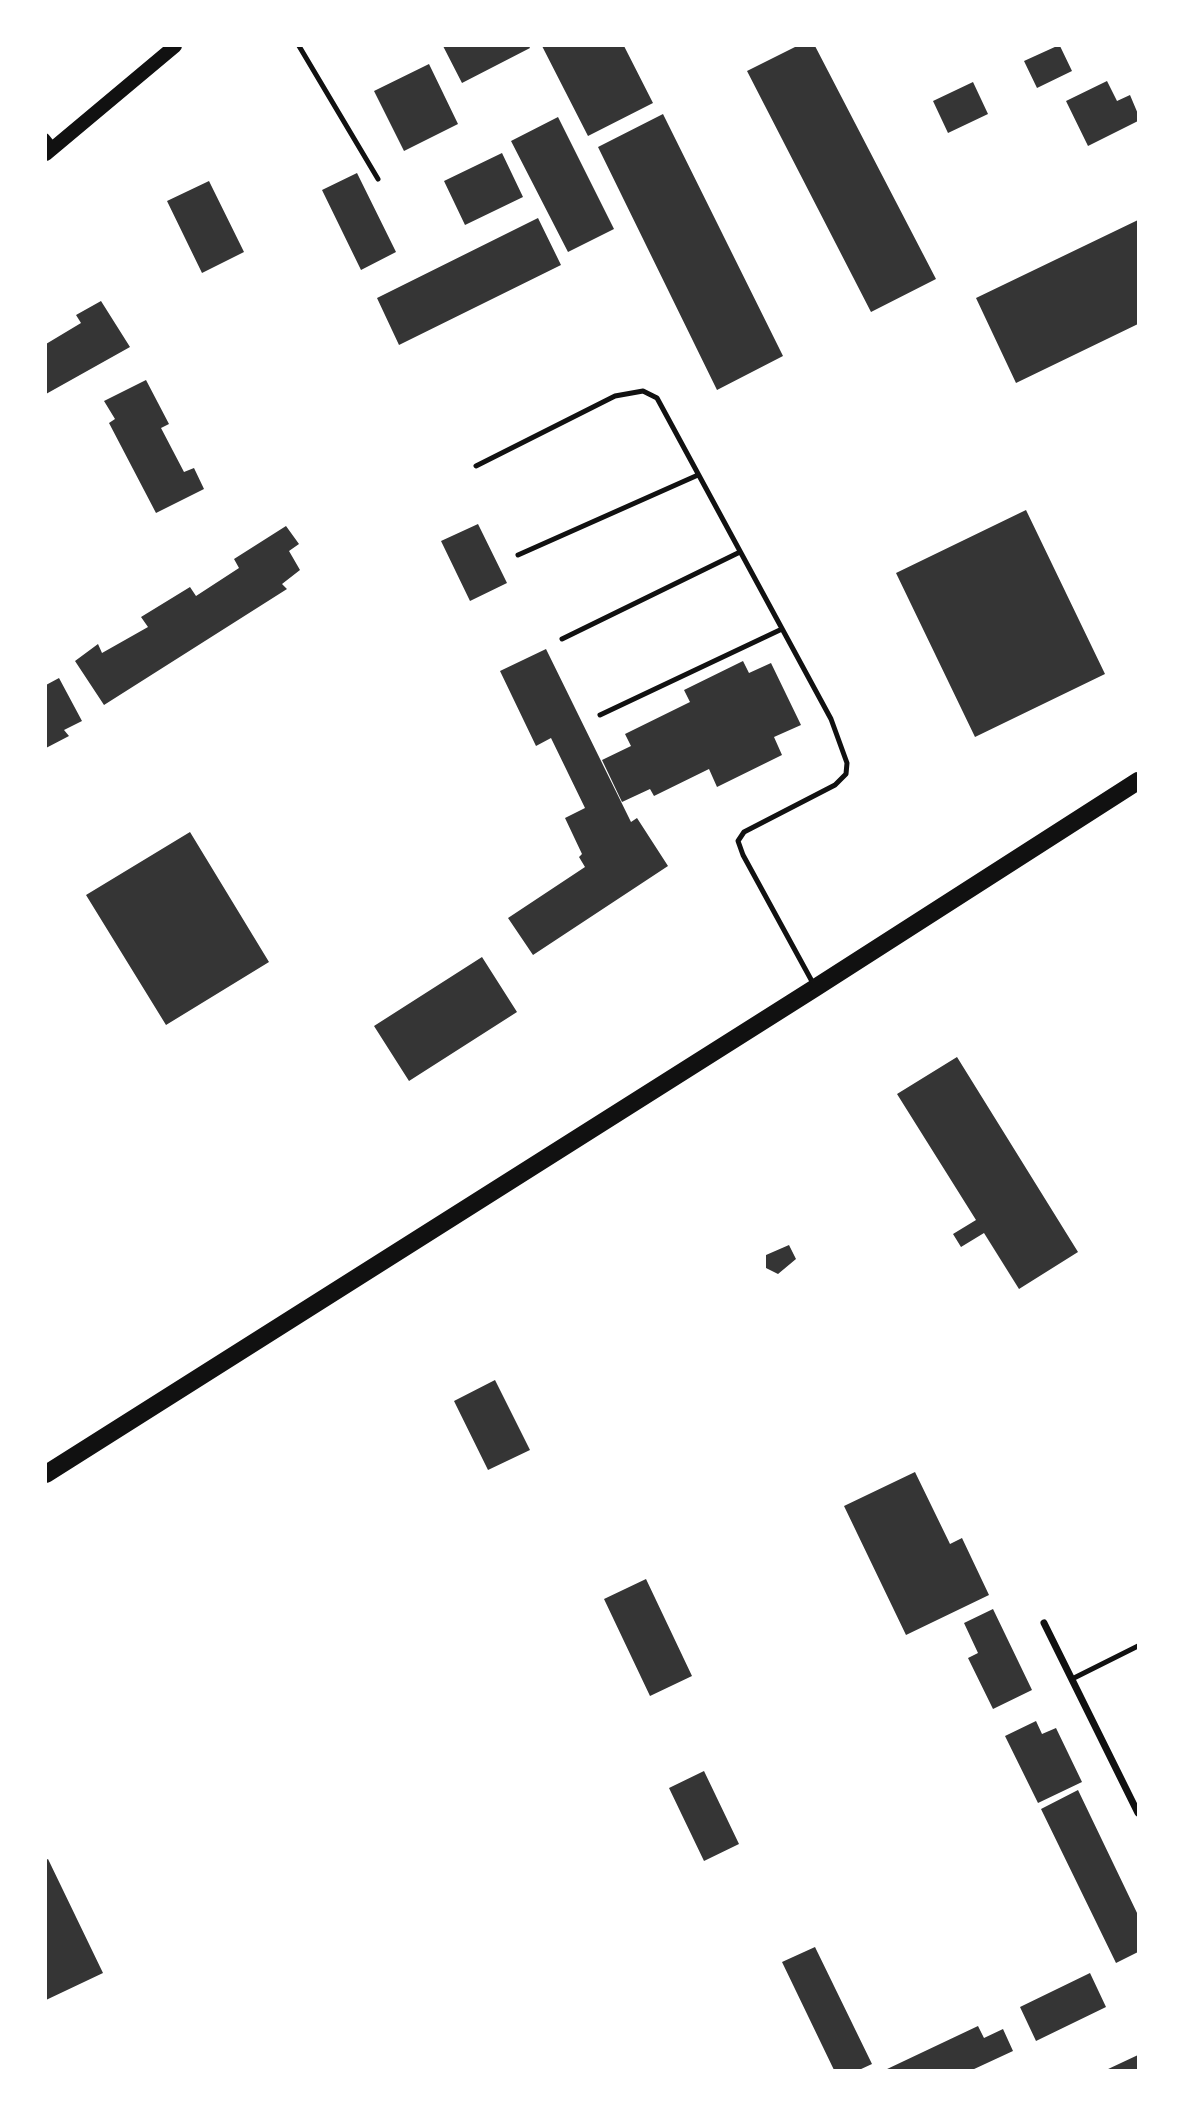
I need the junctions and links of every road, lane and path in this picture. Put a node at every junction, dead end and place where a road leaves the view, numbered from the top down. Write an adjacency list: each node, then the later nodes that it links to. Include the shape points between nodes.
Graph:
1 (175, 46): 3 (main road)
2 (299, 46): 4 (lane)
3 (48, 146)
4 (378, 179)
5 (476, 466): 6 (lane, via 615,396 643,391 657,398)
6 (698, 475): 7 (lane); 8 (lane)
7 (740, 552): 9 (lane); 10 (lane)
8 (517, 555)
9 (782, 629): 11 (lane); 13 (lane, via 831,719 847,763 846,774 835,785 744,832 738,841)
10 (562, 639)
11 (600, 715)
12 (1139, 781): 13 (main road)
13 (816, 988): 14 (main road)
14 (46, 1474)
15 (1044, 1623): 17 (street)
16 (1139, 1646): 17 (lane)
17 (1072, 1679): 18 (street)
18 (1139, 1813)

